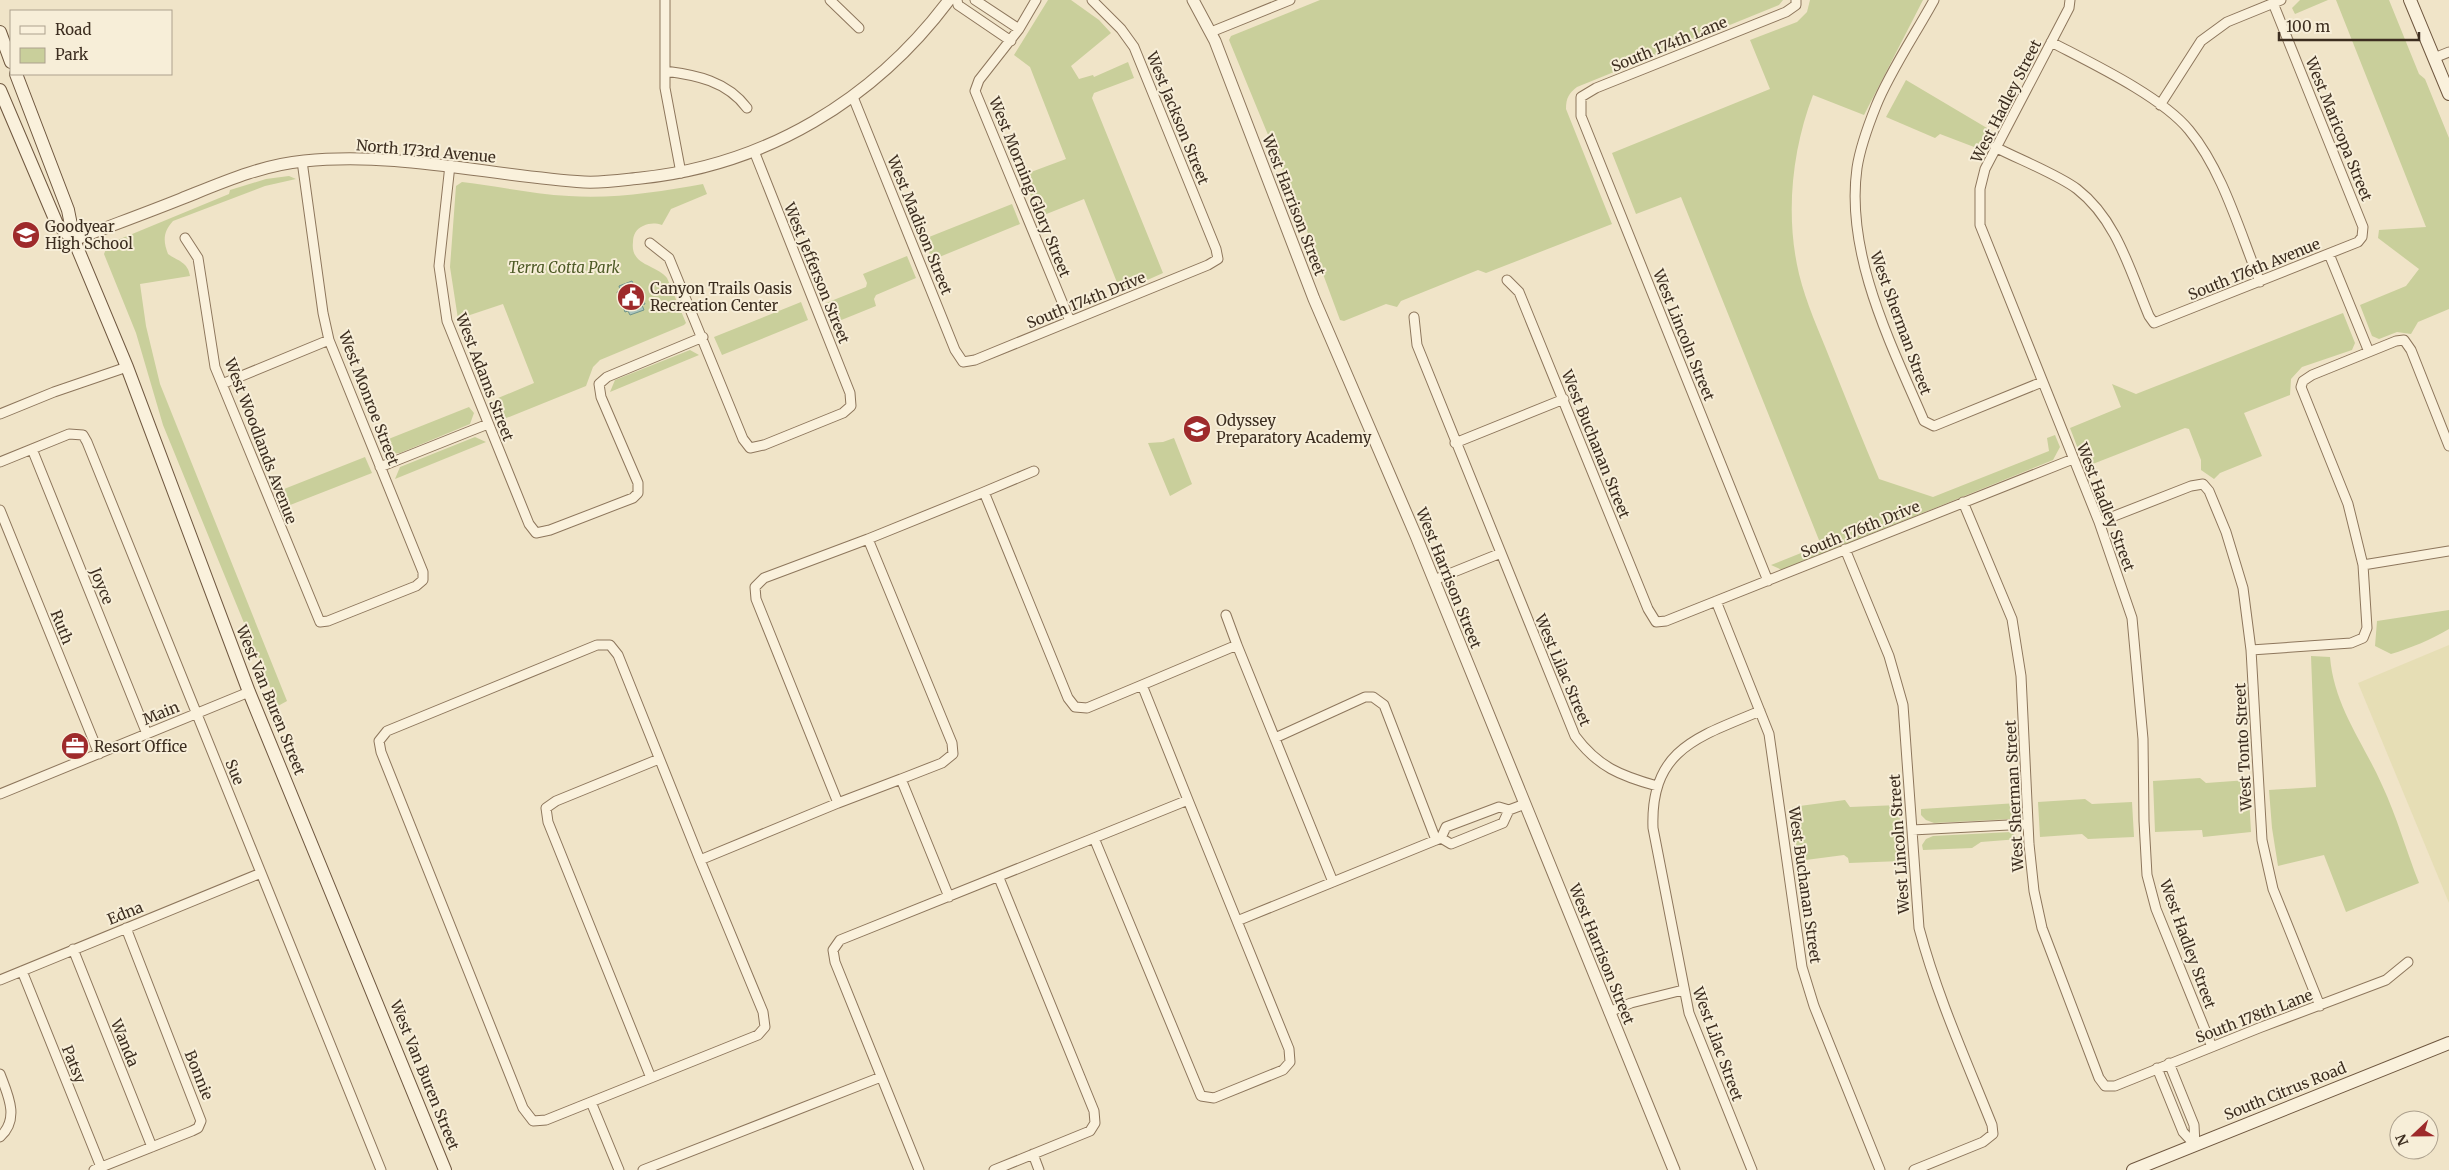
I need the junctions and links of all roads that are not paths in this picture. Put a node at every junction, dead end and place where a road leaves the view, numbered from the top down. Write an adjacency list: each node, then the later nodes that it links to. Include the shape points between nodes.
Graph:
1 (665, 0): 25 (street)
2 (830, 0): 16 (street)
3 (949, 0): 29 (street, North 173rd Avenue, via 897,60)
4 (957, 0): 20 (street, via 958,4)
5 (975, 0): 17 (street)
6 (1036, 0): 17 (street)
7 (1092, 0): 43 (street, West Jackson Street, via 1134,47)
8 (1193, 0): 19 (street, West Harrison Street)
9 (1290, 0): 14 (street)
10 (1934, 0): 53 (street, West Sherman Street, via 1876,105 1857,167 1855,195 1862,262 1924,421 1934,426)
11 (2070, 0): 21 (street, West Hadley Street)
12 (2410, 0): 23 (main road)
13 (2277, 2): 31 (street, via 2227,22 2202,41); 38 (street, West Maricopa Street, via 2363,227)
14 (1277, 3): 19 (street)
15 (1796, 3): 30 (street, South 174th Lane, via 1786,12 1596,88)
16 (859, 28)
17 (1019, 29): 20 (street)
18 (0, 32): 24 (main road)
19 (1211, 32): 75 (street, West Harrison Street, via 1314,299)
20 (1011, 41): 47 (street, West Morning Glory Street, via 975,91)
21 (2051, 42): 31 (street); 33 (street, West Hadley Street)
22 (2449, 52): 23 (street)
23 (2434, 58): 28 (main road)
24 (10, 59)
25 (665, 71): 32 (street, via 688,74 725,87 736,94); 37 (street, via 665,88)
26 (16, 75): 40 (main road, West Van Buren Street, via 68,210)
27 (0, 90): 40 (main road, West Van Buren Street, via 57,224)
28 (2449, 94)
29 (853, 97): 34 (street, North 173rd Avenue, via 776,143); 51 (street, West Madison Street, via 955,350)
30 (1581, 97): 76 (street, West Lincoln Street, via 1581,116)
31 (2160, 105): 45 (street, via 2188,129 2212,164)
32 (747, 108)
33 (1995, 147): 45 (street, South 176th Avenue, via 2075,187 2094,203 2110,224 2154,323); 53 (street, West Hadley Street, via 1980,189 1980,225)
34 (754, 151): 37 (street, North 173rd Avenue, via 722,163); 48 (street, West Jefferson Street, via 850,392 851,406 843,413 750,448 743,439)
35 (302, 161): 36 (street, North 173rd Avenue, via 350,158); 40 (street, North 173rd Avenue, via 236,177); 49 (street, West Monroe Street)
36 (450, 165): 37 (street, North 173rd Avenue, via 587,182); 57 (street, West Adams Street, via 438,266 441,292 447,322)
37 (681, 172)
38 (2362, 237): 42 (street, South 176th Avenue, via 2358,242)
39 (185, 238): 54 (street, West Woodlands Avenue, via 198,258 215,367)
40 (74, 240): 52 (main road, West Van Buren Street)
41 (650, 243): 48 (street, via 669,258)
42 (2329, 254): 45 (street, South 176th Avenue); 50 (street)
43 (1218, 259): 47 (street, South 174th Drive)
44 (1507, 280): 55 (street, West Buchanan Street, via 1519,292)
45 (2260, 282)
46 (1414, 317): 58 (street, West Lilac Street, via 1417,345)
47 (1070, 321): 51 (street, South 174th Drive)
48 (703, 337): 57 (street, West Adams Street, via 607,377 599,384 601,397 638,483 638,493 633,498 536,533 529,524)
49 (330, 340): 54 (street); 63 (street, West Monroe Street)
50 (2369, 352): 59 (street, via 2404,340 2411,350); 73 (street, via 2312,375 2301,388 2348,504)
51 (963, 362)
52 (127, 367): 56 (street); 83 (main road, West Van Buren Street)
53 (2042, 382): 61 (street, West Hadley Street)
54 (222, 384): 74 (street, West Woodlands Avenue, via 320,622 416,586)
55 (1564, 399): 58 (street); 79 (street, West Buchanan Street)
56 (0, 414)
57 (488, 424): 63 (street)
58 (1455, 443): 72 (street, West Lilac Street)
59 (2449, 446)
60 (32, 449): 62 (street); 85 (street, Sue, via 69,434 83,435); 86 (street, Joyce)
61 (2073, 459): 66 (street, South 176th Drive); 68 (street, West Hadley Street)
62 (0, 462)
63 (380, 467): 74 (street, West Monroe Street, via 423,572)
64 (1034, 471): 65 (street)
65 (984, 492): 69 (street); 82 (street, via 1068,698 1075,707 1087,708)
66 (1963, 502): 70 (street, South 176th Drive); 97 (street, West Sherman Street, via 2012,619 2021,676)
67 (0, 510): 88 (street, Ruth)
68 (2099, 522): 81 (street, West Tonto Street, via 2190,486 2203,484 2226,532 2243,588); 116 (street, West Hadley Street, via 2132,618 2143,739 2148,875 2156,909)
69 (868, 539): 90 (street, via 952,743 953,754 942,763); 94 (street, via 764,578 755,587 756,599)
70 (1845, 549): 76 (street, South 176th Drive); 98 (street, West Lincoln Street, via 1889,656 1903,705)
71 (2449, 551): 73 (street)
72 (1501, 553): 75 (street); 91 (street, West Lilac Street, via 1575,736 1588,753 1606,767)
73 (2363, 565): 81 (street, via 2366,628 2363,638 2351,643)
74 (423, 580)
75 (1434, 580): 95 (street, West Harrison Street)
76 (1768, 581): 77 (street, South 176th Drive)
77 (1716, 601): 79 (street, South 176th Drive); 84 (street, West Buchanan Street)
78 (1226, 615): 80 (street)
79 (1656, 622)
80 (1237, 645): 82 (street); 87 (street)
81 (2251, 650): 113 (street, West Tonto Street, via 2262,840 2273,889)
82 (1142, 685): 93 (street)
83 (250, 692): 85 (street, Main); 130 (main road, West Van Buren Street)
84 (1760, 712): 91 (street, via 1693,740 1671,759); 138 (street, West Buchanan Street, via 1769,734 1775,766 1802,967 1814,1006)
85 (197, 714): 86 (street, Main); 102 (street, Sue)
86 (147, 734): 88 (street, Main)
87 (1275, 738): 100 (street, via 1365,697 1374,697 1384,705); 104 (street)
88 (99, 754): 92 (street, Main)
89 (659, 759): 101 (street); 121 (street, via 546,808 548,822); 123 (street, via 618,655 610,645 597,645 387,731 379,741 523,1108 533,1121 546,1120)
90 (901, 779): 94 (street); 105 (street)
91 (1657, 786): 112 (street, West Lilac Street, via 1652,810 1653,828)
92 (0, 794)
93 (1188, 800): 99 (street); 106 (street)
94 (838, 803): 101 (street)
95 (1525, 804): 96 (street); 114 (street, West Harrison Street)
96 (1509, 810): 100 (street, via 1498,807 1446,827); 100 (street, via 1503,823 1451,844)
97 (2028, 824): 98 (street); 122 (street, West Sherman Street, via 2034,890 2042,928 2099,1078)
98 (1912, 830): 139 (street, West Lincoln Street, via 1915,903 1927,961 1993,1134 1983,1142)
99 (1094, 838): 103 (street); 106 (street, via 1201,1096 1214,1098 1283,1070 1290,1062 1289,1049)
100 (1438, 839): 104 (street)
101 (700, 860): 121 (street, via 763,1012 765,1027 758,1035)
102 (261, 873): 107 (street, Edna); 129 (street, Sue)
103 (998, 878): 105 (street); 127 (street, via 1094,1111 1095,1123 1090,1131)
104 (1333, 882): 106 (street)
105 (949, 897): 120 (street, via 840,940 833,950)
106 (1237, 921)
107 (126, 928): 108 (street, Edna); 126 (street, Bonnie, via 201,1121 198,1128)
108 (73, 949): 110 (street, Edna); 126 (street, Wanda)
109 (2408, 962): 113 (street, South 178th Lane, via 2386,980)
110 (22, 971): 111 (street, Edna); 128 (street, Patsy)
111 (0, 980)
112 (1683, 990): 114 (street); 137 (street, West Lilac Street, via 1689,1013)
113 (2320, 1006): 116 (street, South 178th Lane)
114 (1609, 1012): 136 (street, West Harrison Street)
115 (2449, 1043): 125 (main road, South Citrus Road)
116 (2212, 1047): 117 (street, South 178th Lane)
117 (2169, 1063): 118 (street, South 178th Lane); 125 (street, via 2194,1125)
118 (2157, 1068): 122 (street, South 178th Lane, via 2115,1086); 125 (street, via 2183,1132)
119 (0, 1074): 124 (street, via 12,1104 6,1131)
120 (881, 1077): 132 (street); 133 (street)
121 (651, 1078): 123 (street)
122 (2105, 1086)
123 (591, 1102): 131 (street)
124 (0, 1137)
125 (2194, 1145): 140 (main road, South Citrus Road)
126 (152, 1147): 128 (street, Bonnie)
127 (1033, 1154): 134 (street); 135 (street)
128 (98, 1169)
129 (381, 1170)
130 (445, 1170)
131 (619, 1170)
132 (642, 1170)
133 (919, 1170)
134 (994, 1170)
135 (1039, 1170)
136 (1674, 1170)
137 (1752, 1170)
138 (1880, 1170)
139 (1914, 1170)
140 (2133, 1170)

